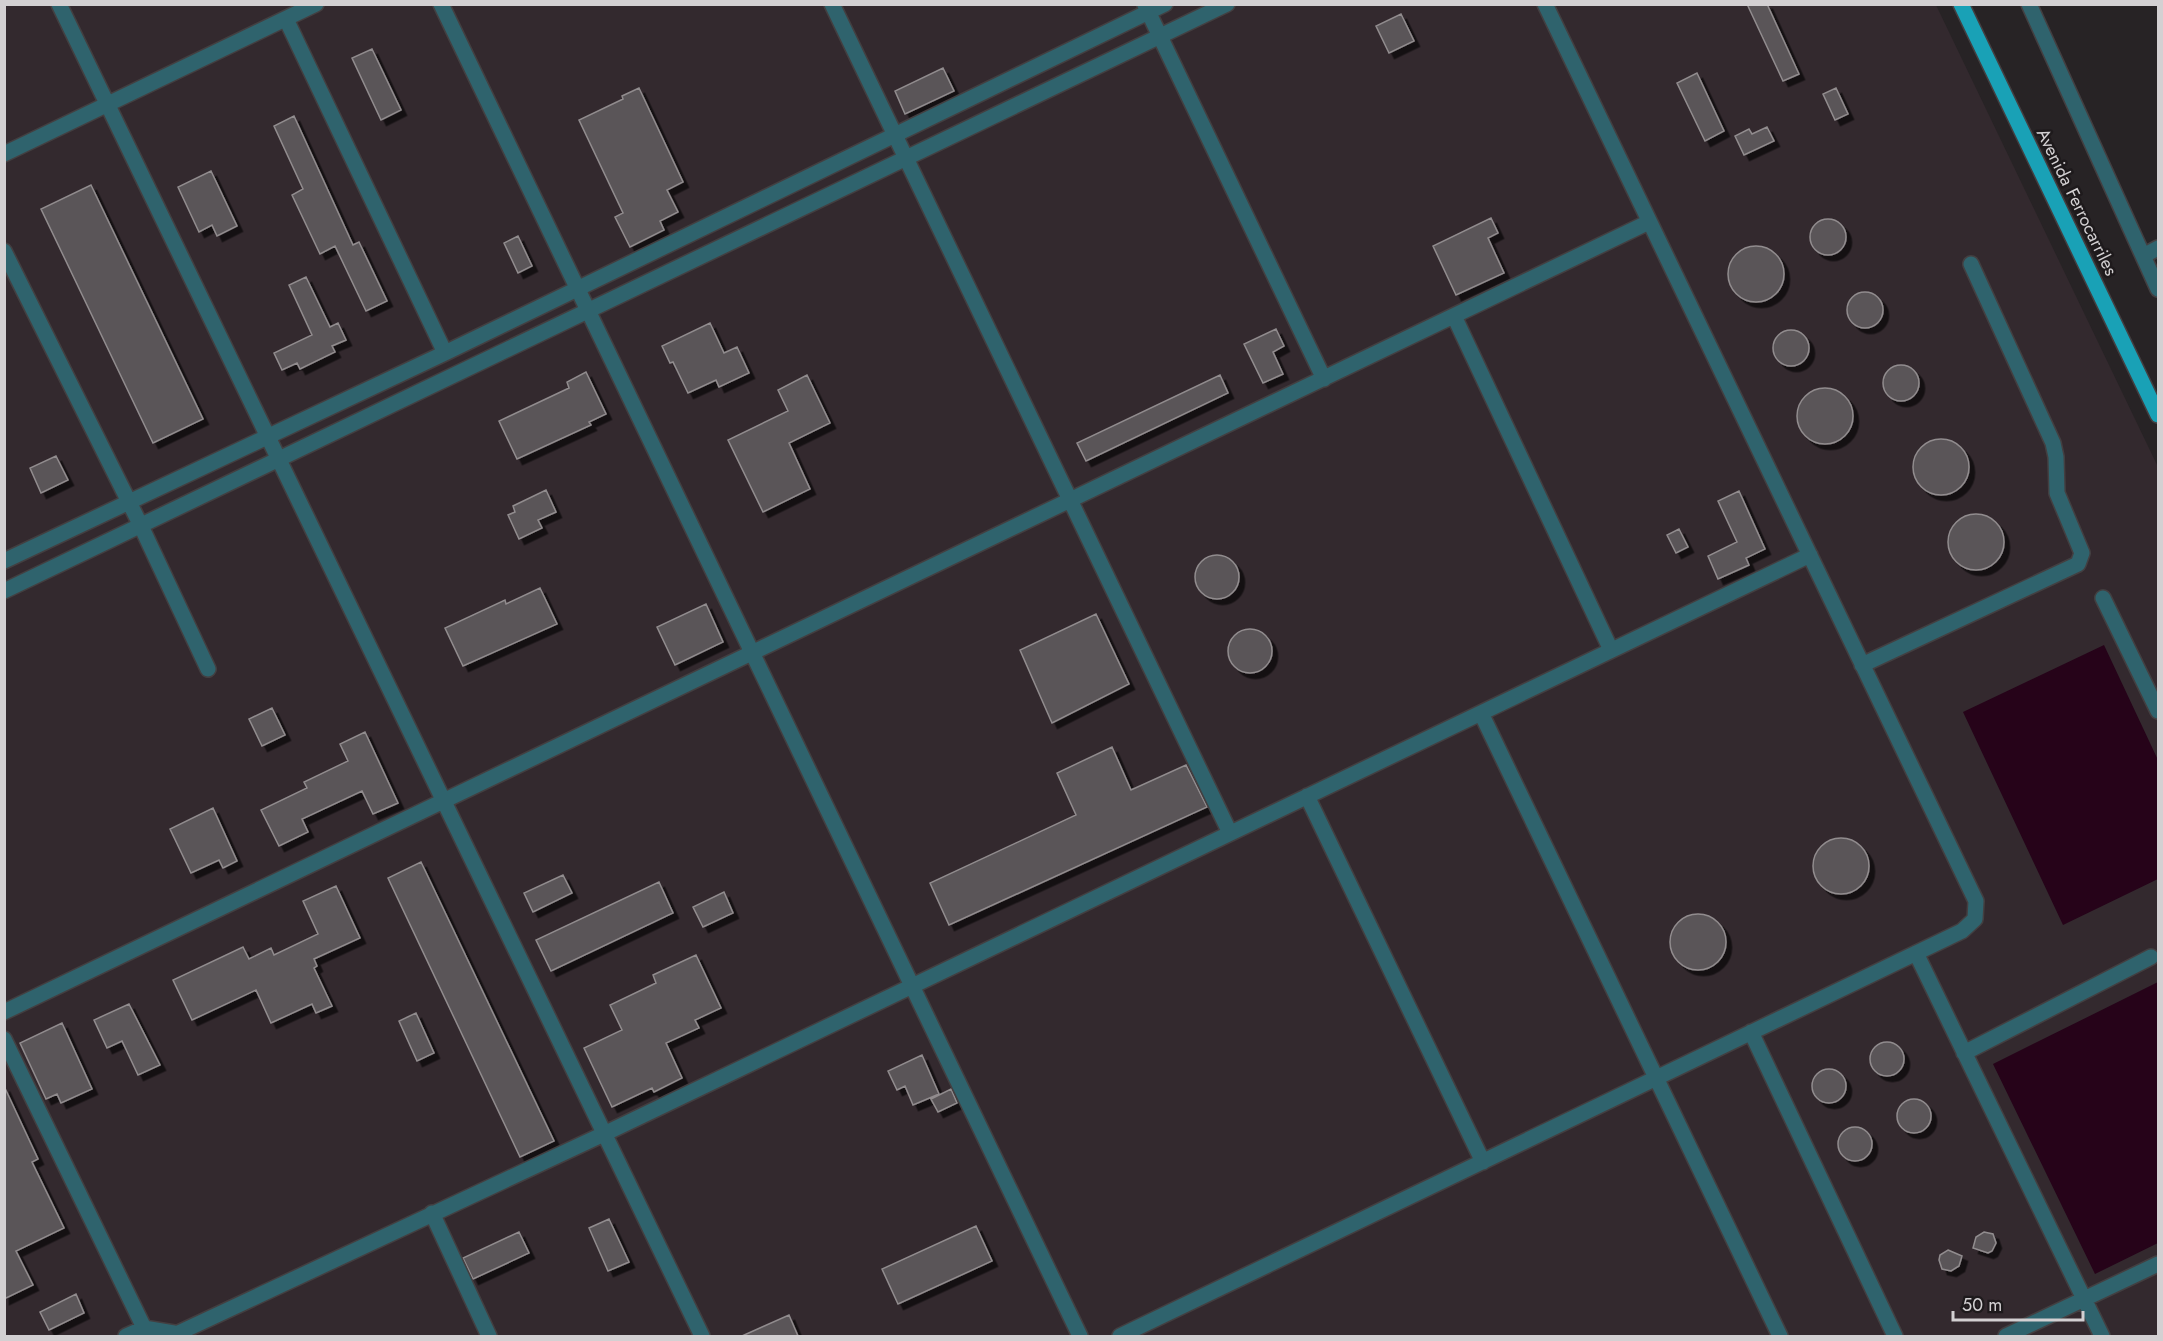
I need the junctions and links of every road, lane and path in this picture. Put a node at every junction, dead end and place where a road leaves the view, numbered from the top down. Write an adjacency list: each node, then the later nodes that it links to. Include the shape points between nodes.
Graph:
1 (59, 4): 13 (street)
2 (316, 4): 11 (street)
3 (441, 4): 22 (street)
4 (832, 4): 14 (street)
5 (1164, 4): 10 (street)
6 (1227, 4): 12 (street)
7 (1545, 4): 17 (street)
8 (1961, 4): 28 (main road, Avenida Ferrocarriles)
9 (2029, 4): 20 (street, Avenida Ferrocarriles)
10 (1146, 8): 12 (street); 14 (street)
11 (286, 19): 13 (street); 26 (street)
12 (1160, 37): 16 (street); 27 (street)
13 (107, 105): 15 (street); 29 (street)
14 (895, 134): 16 (street); 22 (street)
15 (4, 154)
16 (906, 158): 24 (street); 31 (street)
17 (1649, 222): 25 (street); 34 (street)
18 (2158, 248): 20 (street)
19 (4, 251): 32 (street)
20 (2143, 256): 23 (street, Avenida Ferrocarriles)
21 (1971, 264): 40 (street, via 2053,443 2057,494 2082,554 2078,564)
22 (576, 287): 24 (street); 26 (street)
23 (2158, 289)
24 (588, 310): 30 (street); 39 (street)
25 (1454, 316): 27 (street); 38 (street)
26 (445, 353): 29 (street)
27 (1324, 379): 31 (street)
28 (2158, 416)
29 (266, 436): 30 (street); 32 (street)
30 (277, 459): 33 (street); 45 (street)
31 (1070, 500): 39 (street); 46 (street)
32 (129, 502): 33 (street); 35 (street)
33 (141, 526): 36 (street); 41 (street)
34 (1810, 555): 38 (street); 40 (street)
35 (4, 561)
36 (4, 591)
37 (2103, 598): 42 (street)
38 (1611, 650): 43 (street)
39 (752, 653): 45 (street); 49 (street)
40 (1862, 665): 47 (street, via 1976,901 1971,925)
41 (208, 669)
42 (2158, 711)
43 (1481, 712): 44 (street); 54 (street)
44 (1307, 796): 46 (street); 56 (street)
45 (442, 802): 50 (street); 55 (street)
46 (1230, 833): 49 (street)
47 (1916, 953): 51 (street); 53 (street)
48 (2151, 957): 53 (street)
49 (912, 986): 55 (street); 65 (street)
50 (4, 1012)
51 (1751, 1032): 54 (street); 68 (street)
52 (4, 1039): 60 (street)
53 (1964, 1053): 59 (street)
54 (1656, 1078): 56 (street); 67 (street)
55 (606, 1133): 57 (street); 64 (street)
56 (1483, 1162): 66 (street)
57 (432, 1213): 61 (street); 63 (street)
58 (2158, 1264): 59 (street)
59 (2084, 1299): 69 (street); 70 (street)
60 (146, 1332): 61 (street); 62 (street)
61 (173, 1335)
62 (126, 1336)
63 (489, 1336)
64 (702, 1336)
65 (1080, 1336)
66 (1120, 1336)
67 (1780, 1336)
68 (1895, 1336)
69 (2006, 1336)
70 (2102, 1336)

